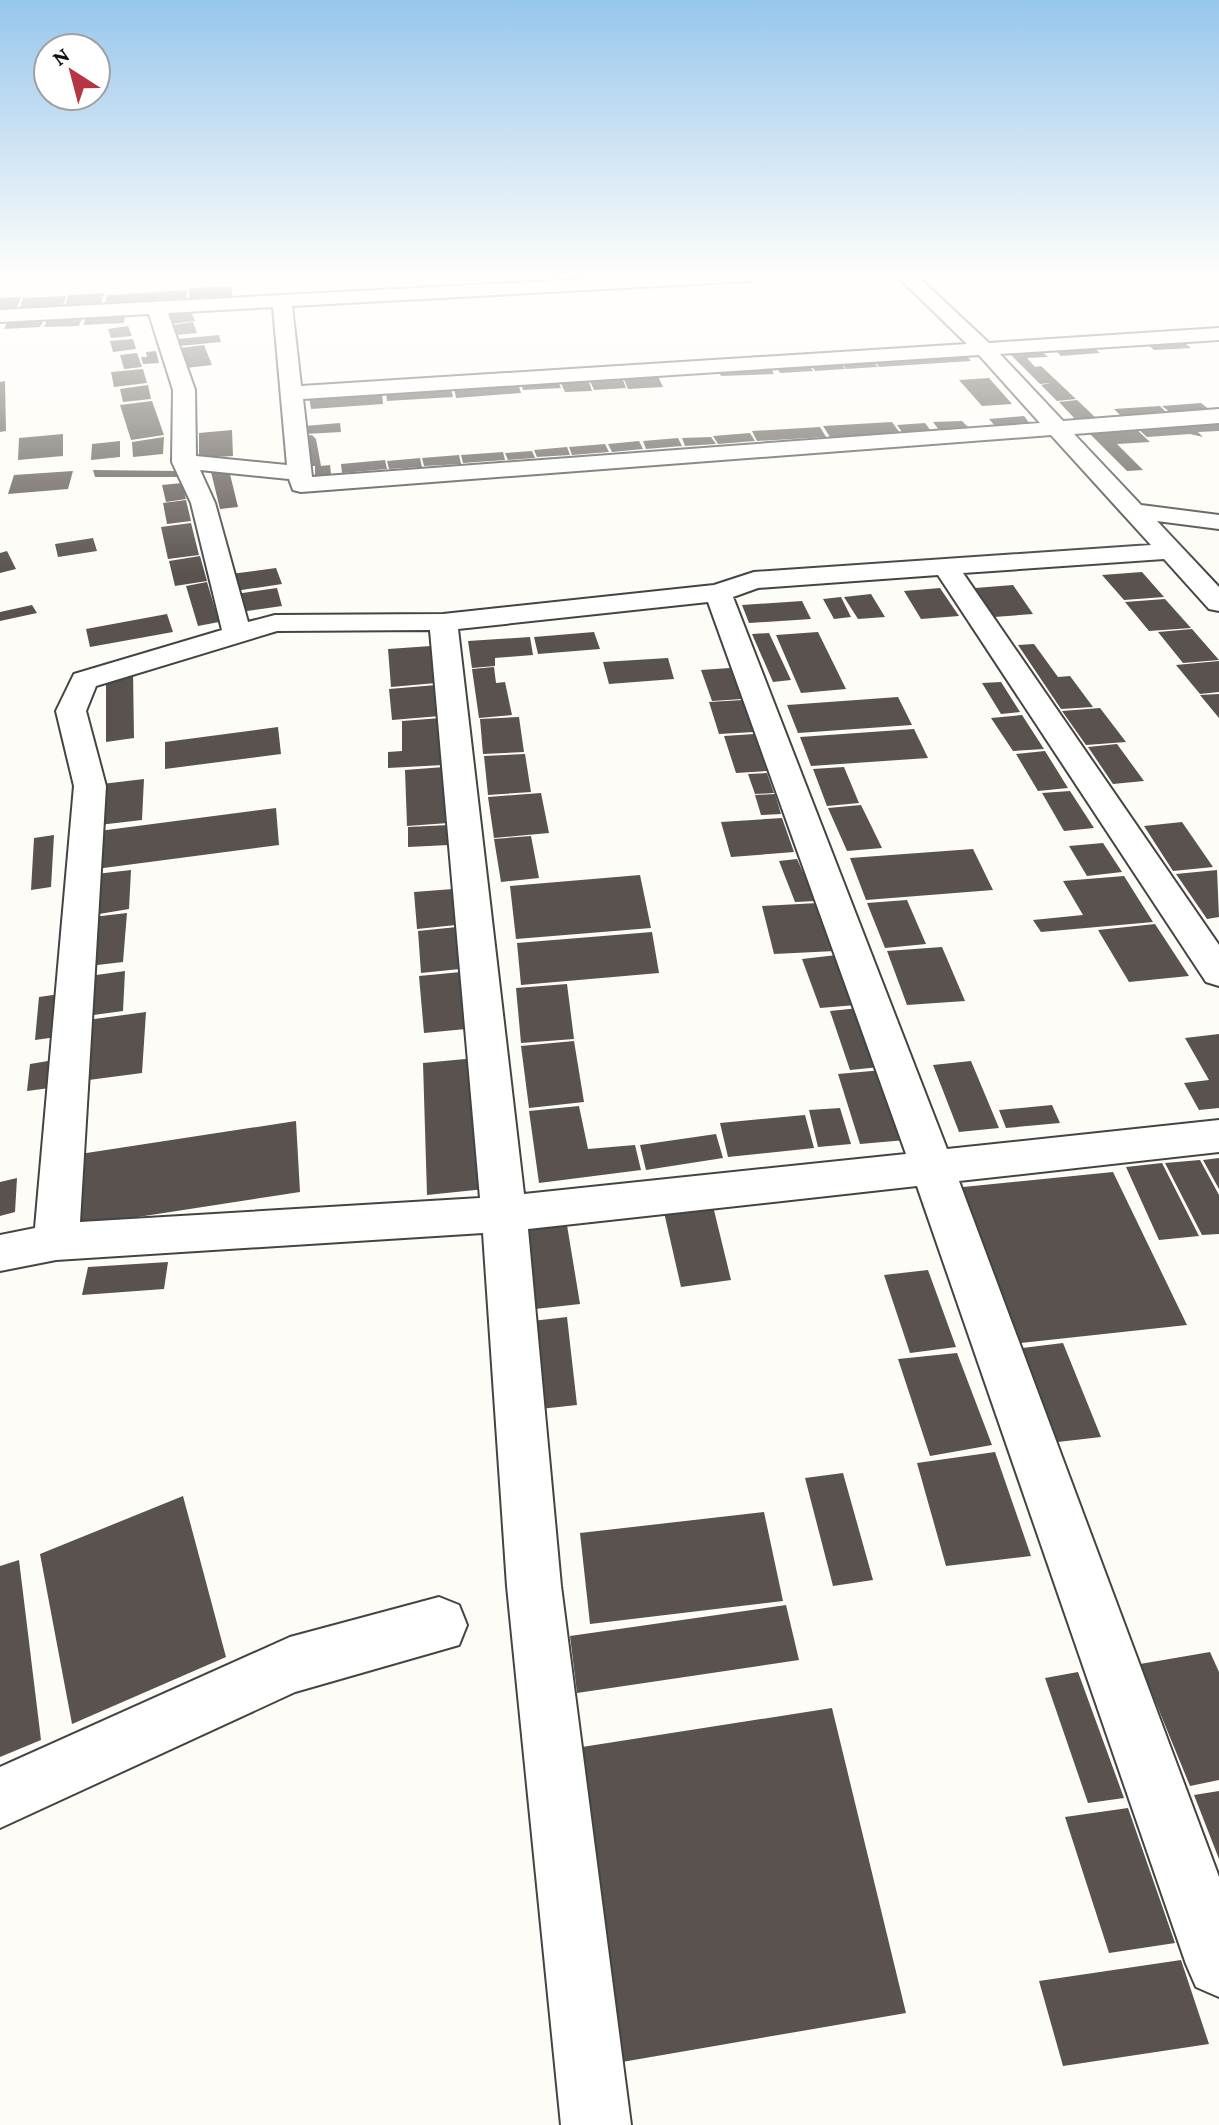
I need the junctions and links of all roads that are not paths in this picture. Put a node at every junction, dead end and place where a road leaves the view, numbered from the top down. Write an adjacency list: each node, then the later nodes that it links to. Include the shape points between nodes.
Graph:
1 (179, 375): 8 (street, via 184,390)
2 (289, 375): 5 (street)
3 (559, 375): 5 (street)
4 (1008, 375): 7 (street)
5 (291, 393): 9 (street)
6 (1219, 416): 7 (street)
7 (1057, 428): 9 (street, via 301,485); 10 (street)
8 (184, 462): 9 (street); 17 (street, via 203,503)
9 (299, 473)
10 (1133, 511): 11 (street); 12 (street)
11 (1219, 522)
12 (1171, 551): 13 (street); 15 (street)
13 (946, 567): 14 (street, via 754,580); 18 (street)
14 (718, 593): 16 (street); 20 (street)
15 (1219, 603)
16 (443, 622): 17 (street, via 275,623); 21 (street)
17 (237, 633): 22 (street, via 84,680 71,711 90,786)
18 (1219, 973)
19 (1219, 1136): 20 (street)
20 (932, 1167): 21 (street); 26 (street)
21 (504, 1214): 22 (street); 27 (street, via 534,1586)
22 (56, 1242): 23 (street)
23 (0, 1253)
24 (439, 1625): 25 (street, via 290,1665)
25 (0, 1798)
26 (1219, 1964)
27 (596, 2125)

